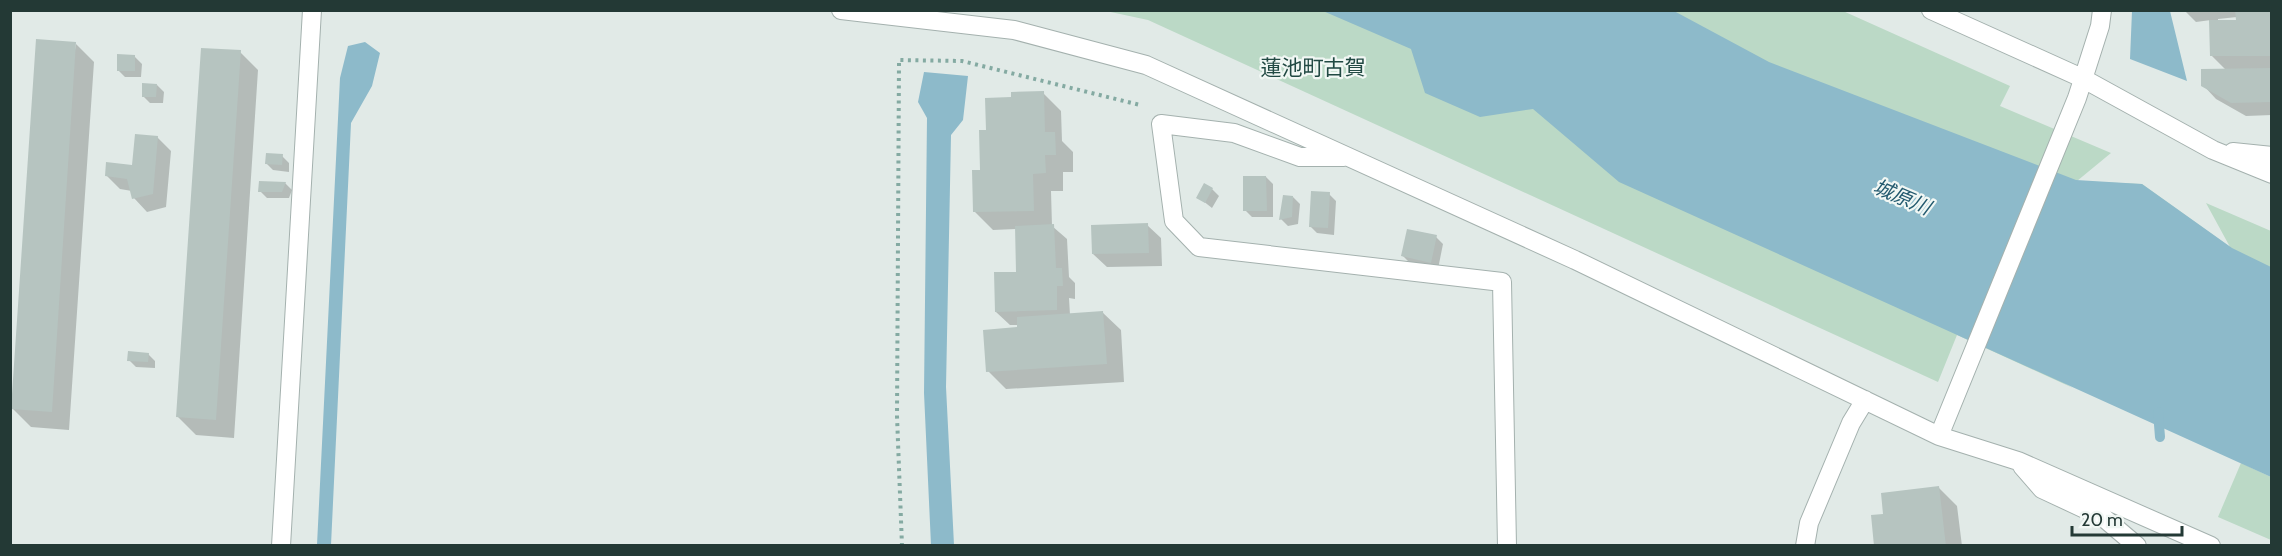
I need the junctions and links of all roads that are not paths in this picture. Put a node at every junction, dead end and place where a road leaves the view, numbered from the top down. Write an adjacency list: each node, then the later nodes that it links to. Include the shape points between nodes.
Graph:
1 (312, 10): 13 (street)
2 (841, 10): 8 (street, via 1014,30 1146,65)
3 (1931, 10): 5 (street)
4 (2102, 10): 5 (street)
5 (2082, 78): 6 (street); 11 (street)
6 (2213, 150): 7 (street); 9 (street)
7 (2271, 156)
8 (1349, 157): 10 (street, via 1575,260); 14 (street, via 1300,158 1234,133 1161,124 1174,221 1199,247 1502,282)
9 (2271, 174)
10 (1865, 400): 11 (street); 15 (street, via 1851,423 1809,523)
11 (1939, 436): 12 (street)
12 (2019, 461): 16 (street, via 2042,489 2104,518); 17 (street)
13 (281, 546)
14 (1508, 546)
15 (1805, 546)
16 (2138, 546)
17 (2211, 546)

